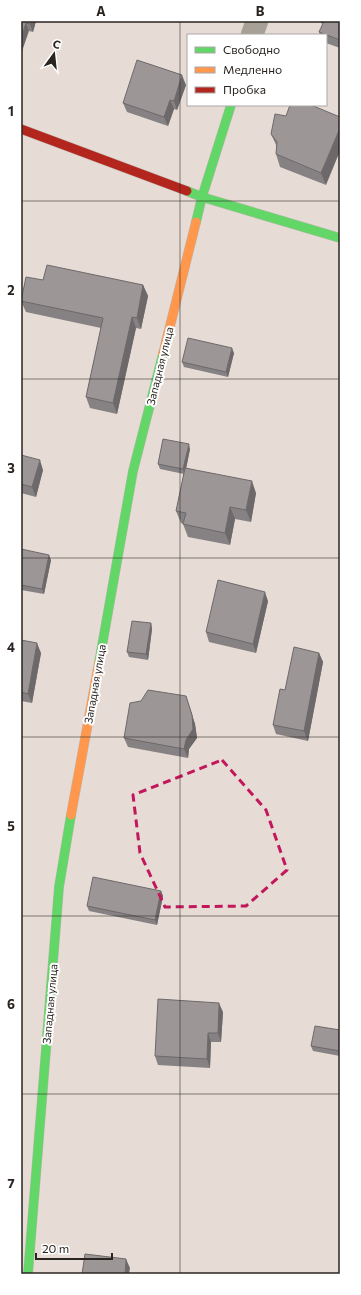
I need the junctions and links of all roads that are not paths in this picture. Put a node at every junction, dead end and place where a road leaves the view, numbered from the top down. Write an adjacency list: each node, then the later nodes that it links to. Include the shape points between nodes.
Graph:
1 (256, 21): 2 (street)
2 (252, 34)
3 (230, 106): 5 (street, Западная улица)
4 (21, 129): 5 (street)
5 (202, 197): 6 (street); 7 (street, Западная улица, via 133,471 60,881)
6 (340, 238)
7 (28, 1274)

